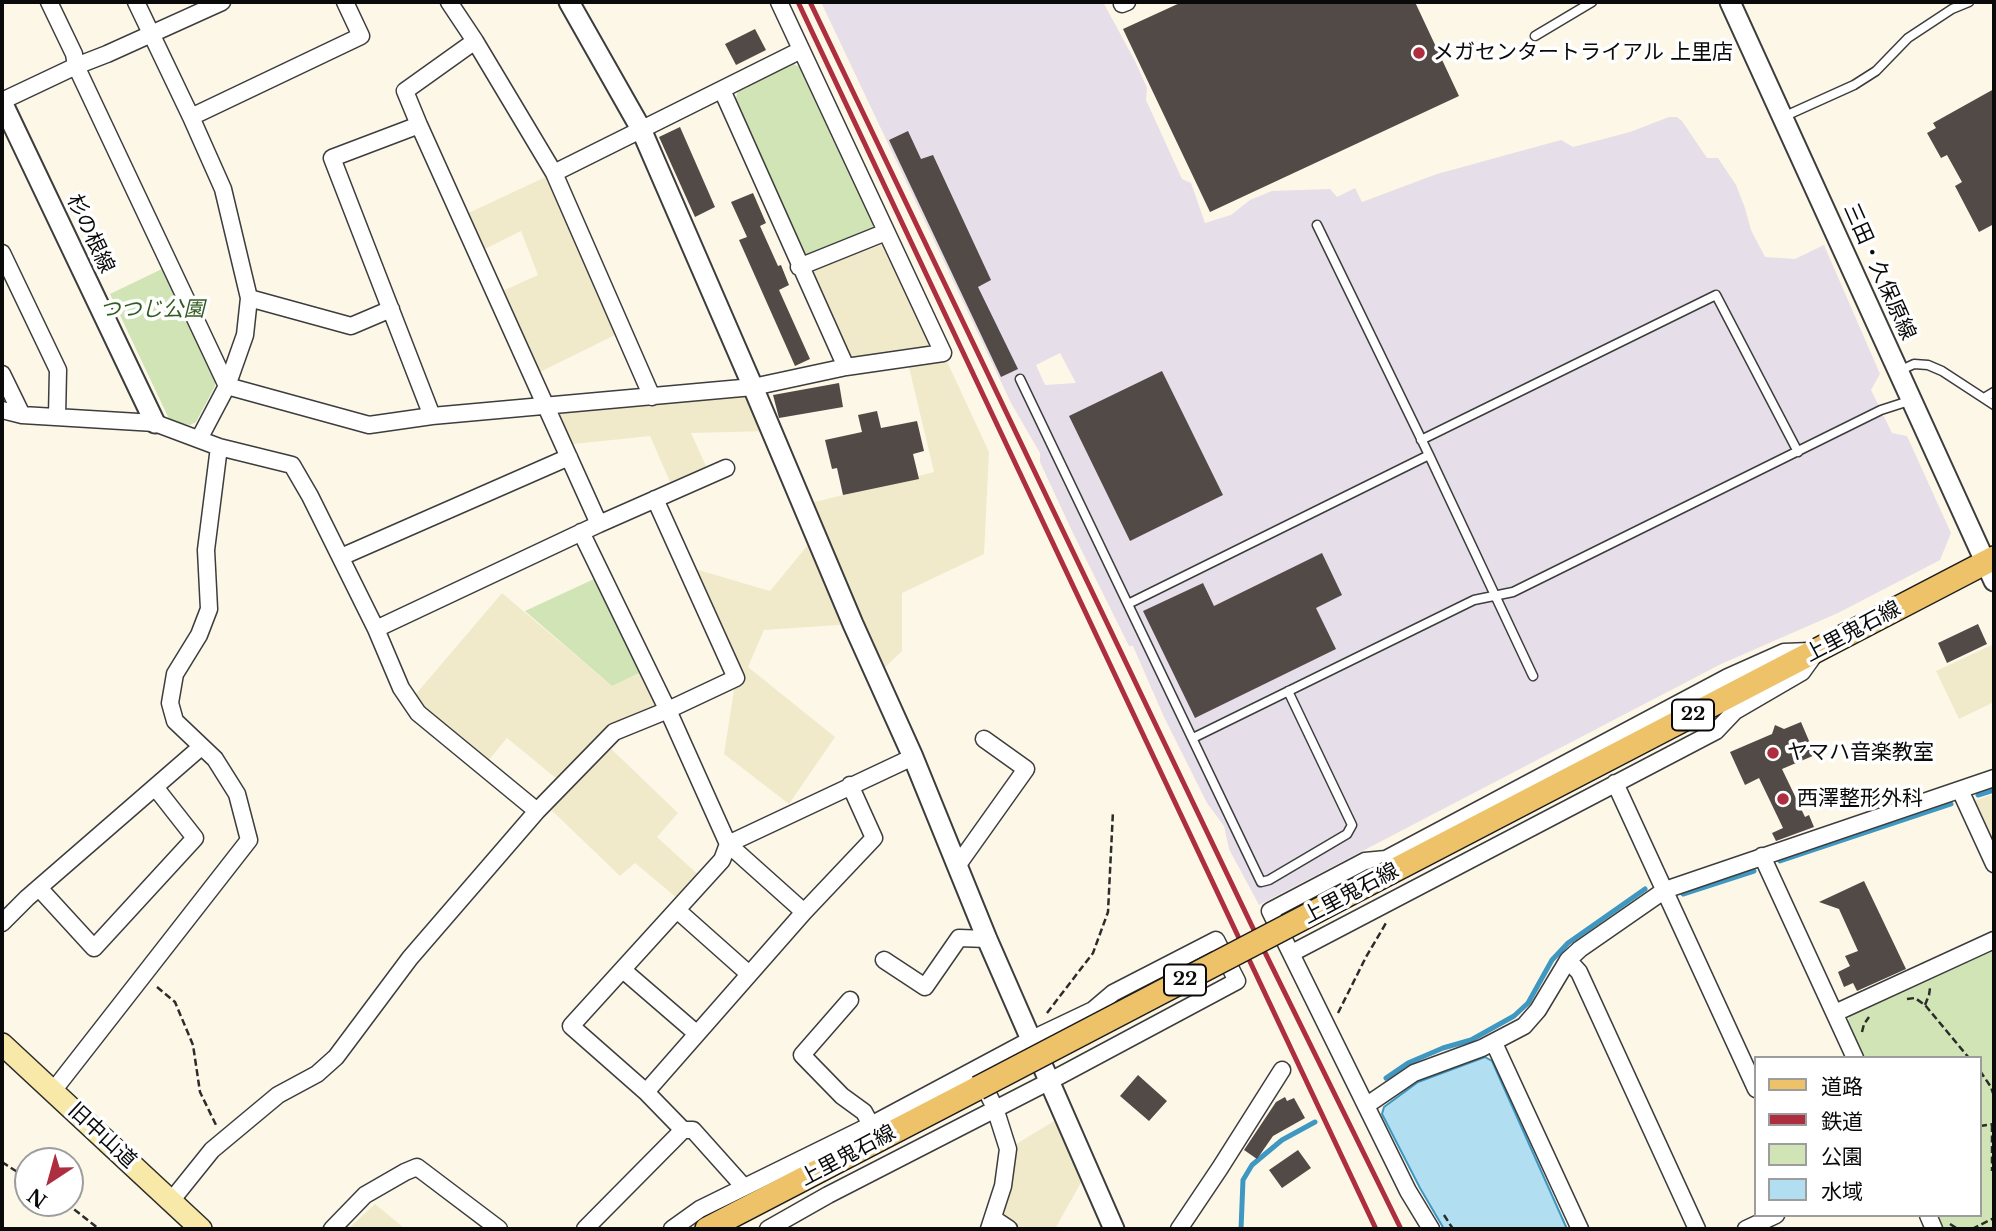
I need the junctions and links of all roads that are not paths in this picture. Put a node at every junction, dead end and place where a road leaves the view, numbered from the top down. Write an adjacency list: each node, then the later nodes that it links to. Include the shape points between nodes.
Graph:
1 (49, 2): 15 (street)
2 (136, 2): 11 (street)
3 (222, 2): 11 (street)
4 (345, 2): 18 (street, via 361,36)
5 (449, 2): 13 (street)
6 (569, 2): 21 (street)
7 (779, 2): 14 (street)
8 (1592, 2): 12 (lane)
9 (1730, 2): 19 (street, 三田・久保原線)
10 (1969, 2): 19 (lane, via 1908,38 1876,71 1854,85)
11 (151, 35): 15 (street); 18 (street)
12 (1535, 36)
13 (475, 41): 20 (street, via 405,92); 22 (street)
14 (802, 50): 16 (street); 24 (street)
15 (76, 66): 17 (street); 33 (street)
16 (722, 90): 21 (street); 26 (street)
17 (2, 101): 45 (street, 杉の根線)
18 (191, 117): 27 (street, via 223,189)
19 (1783, 117): 30 (street, 三田・久保原線)
20 (419, 125): 28 (street, via 332,158); 40 (street)
21 (641, 130): 22 (street); 34 (street)
22 (554, 173): 36 (street)
23 (1317, 225): 47 (lane)
24 (886, 232): 26 (street); 29 (street, via 943,353)
25 (4, 264): 44 (street, via 58,370)
26 (799, 267): 29 (street)
27 (249, 298): 28 (street, via 351,326); 33 (street, via 245,335)
28 (391, 309): 43 (street)
29 (846, 368): 34 (street)
30 (1899, 371): 37 (lane, via 1914,364 1928,365); 38 (street, 三田・久保原線)
31 (2, 374): 42 (street)
32 (1020, 379): 59 (lane)
33 (227, 386): 43 (street, via 369,425); 46 (street)
34 (753, 387): 36 (street); 68 (street)
35 (1994, 392): 37 (lane)
36 (652, 397): 40 (street)
37 (1984, 398): 39 (lane)
38 (1912, 400): 49 (lane, via 1881,410); 57 (street, 三田・久保原線)
39 (1994, 405)
40 (547, 407): 43 (street); 51 (street)
41 (2, 410): 42 (street)
42 (22, 415): 44 (street)
43 (432, 416)
44 (57, 417): 45 (street)
45 (155, 423): 46 (street)
46 (200, 439): 48 (street)
47 (1421, 440): 49 (lane, via 1716,295); 50 (lane)
48 (219, 447): 56 (street, via 292,465); 67 (street, via 206,550 209,609 175,674 170,703 175,721)
49 (1798, 452): 58 (lane)
50 (1429, 455): 58 (lane); 59 (lane)
51 (569, 457): 54 (street); 56 (street)
52 (726, 468): 53 (street)
53 (655, 499): 54 (street); 64 (street, via 736,678)
54 (599, 524): 55 (street)
55 (581, 532): 60 (street); 64 (street)
56 (341, 557): 60 (street)
57 (1991, 567): 61 (main road, 上里鬼石線 / 22)
58 (1497, 596): 62 (lane); 63 (lane, via 1474,600)
59 (1128, 604): 65 (lane)
60 (376, 629): 74 (street, via 401,688 418,713)
61 (1818, 650): 70 (street, via 1802,672 1735,711 1716,731); 86 (street, via 1784,652 1728,677 1386,859 1360,864 1270,911); 99 (main road, 上里鬼石線 / 22, bridge, via 1391,872)
62 (1533, 676)
63 (1288, 691): 65 (lane); 65 (lane, via 1352,825 1347,834 1269,880 1261,882)
64 (668, 710): 74 (street, via 614,732); 75 (street)
65 (1193, 738)
66 (984, 739): 78 (street, via 1026,769)
67 (201, 747): 72 (street); 102 (street, via 215,759 237,794 249,840)
68 (913, 757): 71 (street); 78 (street)
69 (1994, 778): 73 (street)
70 (1615, 783): 80 (street); 86 (street)
71 (850, 785): 75 (street); 82 (street, via 874,838)
72 (155, 787): 79 (street); 79 (street, via 195,838 94,948)
73 (1960, 790): 76 (street); 77 (street)
74 (537, 811): 109 (street, via 410,958 337,1057 278,1095 212,1150)
75 (728, 844): 81 (street, via 722,860); 82 (street)
76 (1762, 856): 80 (street); 92 (street)
77 (1994, 864)
78 (957, 866): 84 (street)
79 (39, 888): 83 (street)
80 (1665, 890): 88 (street); 101 (street)
81 (677, 910): 89 (street); 90 (street)
82 (804, 912): 90 (street)
83 (2, 923)
84 (987, 939): 87 (street, via 958,938 925,988); 93 (street)
85 (1994, 940): 92 (street)
86 (1292, 953): 104 (street)
87 (884, 960)
88 (1568, 960): 95 (street, via 1524,1026); 124 (street, via 1579,972)
89 (623, 970): 94 (street); 103 (street, via 572,1026)
90 (749, 974): 94 (street)
91 (850, 1000): 106 (street, via 802,1055 864,1112)
92 (1835, 1013): 97 (street)
93 (1029, 1032): 99 (street); 100 (street); 100 (street, via 1093,1010 1113,993 1216,940 1237,981)
94 (696, 1033): 103 (street)
95 (1494, 1042): 104 (street, via 1414,1073); 123 (street)
96 (2, 1044): 102 (main road, 旧中山道)
97 (1854, 1056)
98 (1282, 1070): 121 (street)
99 (977, 1079): 105 (street); 106 (street); 118 (main road, 上里鬼石線 / 22)
100 (1050, 1081): 105 (street); 120 (street)
101 (1755, 1087)
102 (53, 1091): 109 (main road, 旧中山道)
103 (646, 1092): 107 (street)
104 (1367, 1105): 122 (street)
105 (995, 1108): 111 (street, via 1008,1149); 112 (street)
106 (871, 1125): 108 (street)
107 (683, 1130): 108 (street, via 694,1130); 116 (street)
108 (744, 1187): 117 (street)
109 (171, 1201): 113 (main road, 旧中山道)
110 (1772, 1217): 125 (street)
111 (991, 1224): 119 (street)
112 (774, 1228)
113 (201, 1229)
114 (332, 1229): 115 (street, via 365,1195 417,1167)
115 (499, 1229)
116 (585, 1229)
117 (672, 1229)
118 (707, 1229)
119 (1009, 1229)
120 (1114, 1229)
121 (1179, 1229)
122 (1431, 1229)
123 (1580, 1229)
124 (1697, 1229)
125 (1746, 1229)

